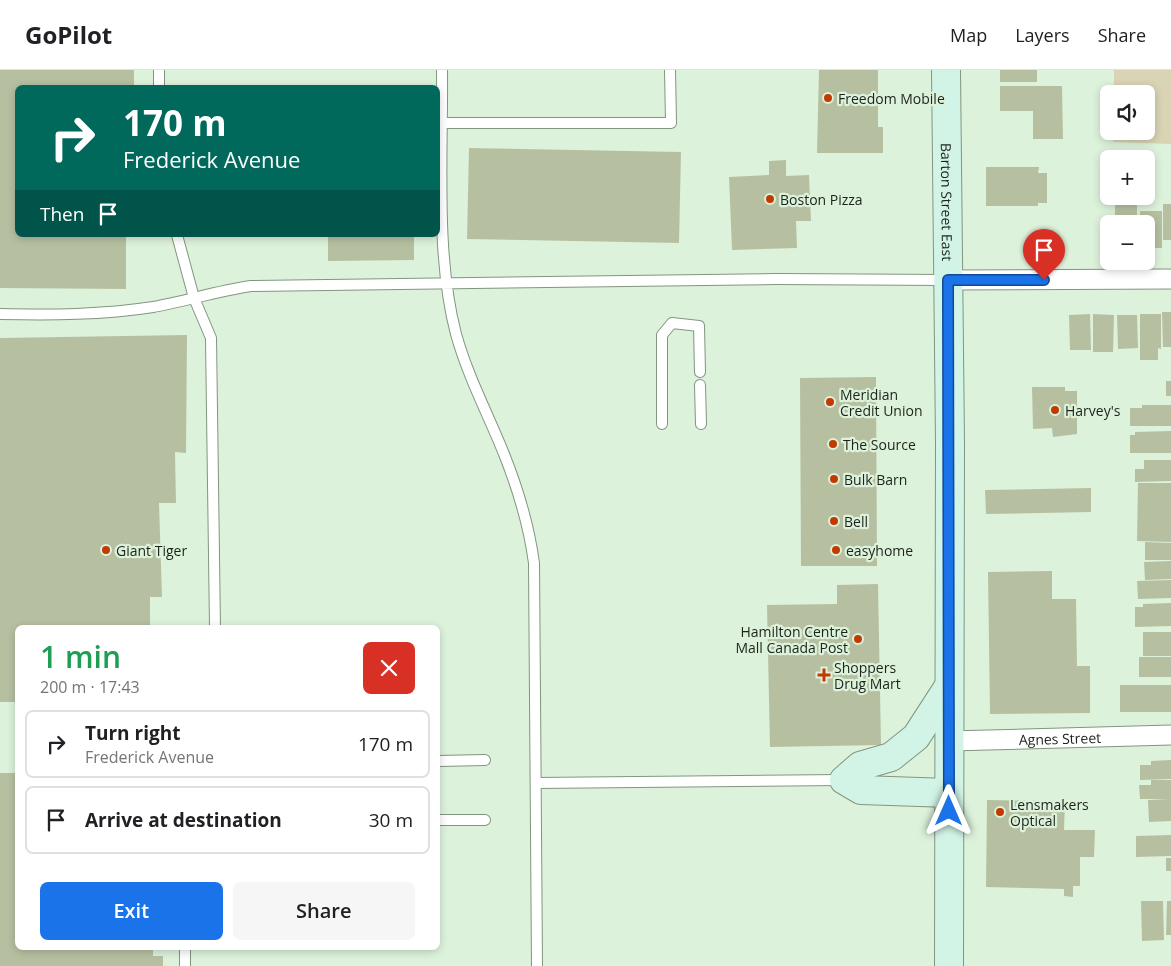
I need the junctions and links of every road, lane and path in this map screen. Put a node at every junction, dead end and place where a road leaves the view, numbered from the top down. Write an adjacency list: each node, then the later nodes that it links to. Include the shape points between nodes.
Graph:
1 (159, 70): 5 (lane)
2 (442, 70): 6 (lane)
3 (670, 70): 6 (lane, via 670,123)
4 (946, 70): 9 (main road, Barton Street East)
5 (159, 85)
6 (443, 123): 10 (lane, via 443,251)
7 (177, 237): 11 (lane)
8 (1171, 279): 9 (street)
9 (948, 280): 10 (lane, via 776,279); 18 (main road, Barton Street East)
10 (447, 285): 11 (lane, via 251,286); 24 (lane, via 465,366 504,454 530,533 534,572)
11 (194, 298): 12 (lane, via 153,307 76,315); 17 (lane, via 212,338)
12 (0, 314)
13 (700, 372): 15 (lane, via 699,326 672,323 662,335)
14 (700, 385): 16 (lane)
15 (662, 424)
16 (701, 424)
17 (214, 625)
18 (949, 686): 20 (main road, Barton Street East); 23 (main road, via 916,737 891,757 860,766)
19 (1171, 735): 20 (street, Agnes Street)
20 (949, 741): 25 (main road, Barton Street East)
21 (484, 760): 22 (lane)
22 (440, 761)
23 (844, 780): 24 (lane); 25 (main road, via 861,790)
24 (536, 784): 30 (lane)
25 (949, 793): 31 (main road, Barton Street East)
26 (440, 820): 27 (lane)
27 (485, 820)
28 (185, 950): 29 (lane)
29 (185, 966)
30 (537, 966)
31 (949, 966)

